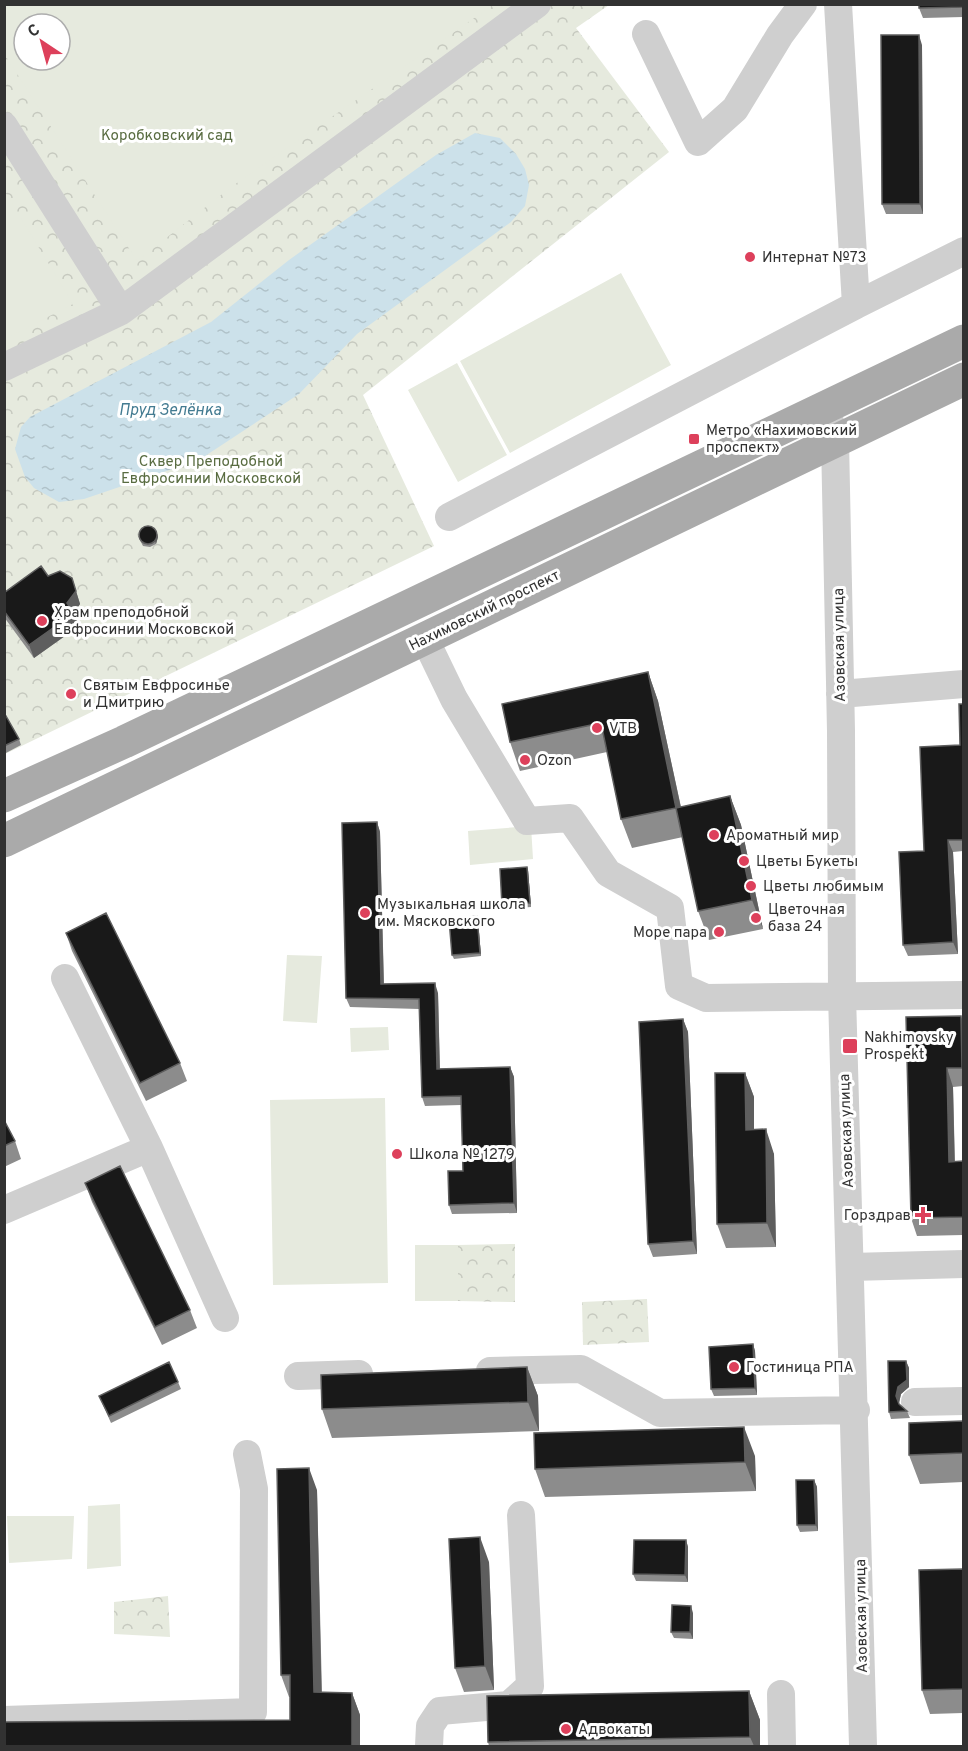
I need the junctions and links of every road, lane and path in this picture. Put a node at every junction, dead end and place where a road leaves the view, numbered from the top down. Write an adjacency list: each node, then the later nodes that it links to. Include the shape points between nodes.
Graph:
1 (537, 4): 8 (street)
2 (803, 4): 4 (street, via 735,109 698,142)
3 (838, 4): 7 (street)
4 (646, 34)
5 (4, 126): 8 (street)
6 (963, 251): 7 (street)
7 (856, 305): 14 (street)
8 (121, 311): 10 (street)
9 (963, 341): 12 (main road)
10 (4, 367)
11 (963, 379): 13 (main road, Нахимовский проспект)
12 (826, 408): 13 (street, Азовская улица); 18 (main road)
13 (835, 440): 15 (main road, Нахимовский проспект); 17 (street, Азовская улица)
14 (449, 517)
15 (425, 639): 19 (main road, Нахимовский проспект); 21 (street, via 454,699 527,821 570,818 608,873 670,908 679,986 706,998)
16 (963, 684): 17 (street)
17 (840, 694): 21 (street, Азовская улица)
18 (4, 796)
19 (4, 841)
20 (65, 978): 23 (street)
21 (842, 995): 22 (street); 26 (street, Азовская улица)
22 (963, 995)
23 (149, 1148): 24 (street); 27 (street)
24 (4, 1210)
25 (963, 1264): 26 (street)
26 (851, 1267): 33 (street, Азовская улица)
27 (225, 1318)
28 (466, 1372): 33 (street, via 581,1369 660,1413)
29 (382, 1374): 30 (street)
30 (298, 1376)
31 (963, 1401): 32 (street)
32 (915, 1402)
33 (856, 1410): 40 (street, Азовская улица)
34 (248, 1454): 37 (street, via 254,1489 253,1712)
35 (521, 1515): 38 (street, via 530,1686 509,1705 440,1711 430,1725)
36 (781, 1694): 39 (street)
37 (4, 1719)
38 (429, 1746)
39 (782, 1746)
40 (863, 1746)

